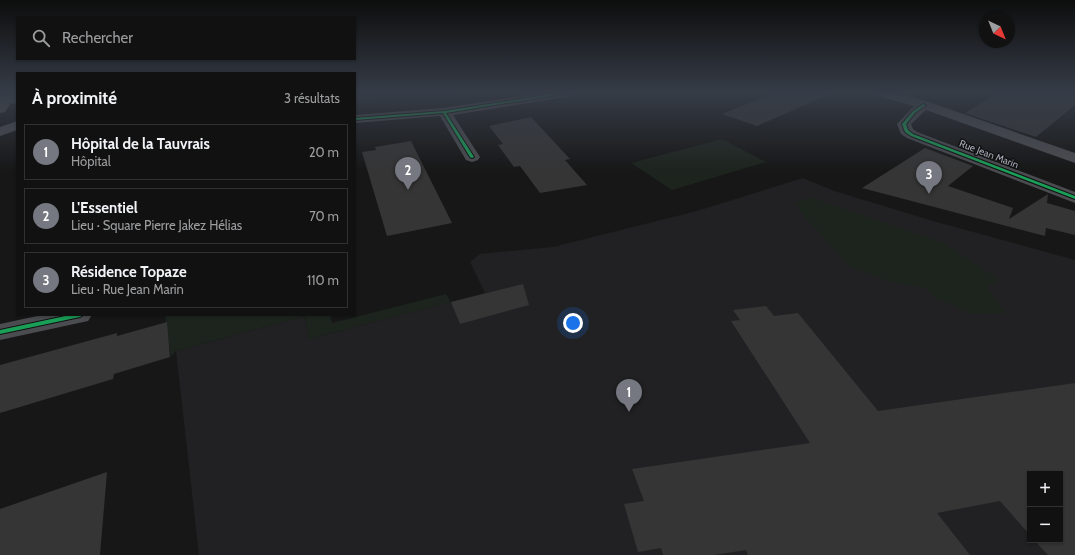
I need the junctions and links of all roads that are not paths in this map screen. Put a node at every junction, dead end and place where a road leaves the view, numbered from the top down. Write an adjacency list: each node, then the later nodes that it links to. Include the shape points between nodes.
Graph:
1 (448, 119): 6 (street)
2 (908, 119): 8 (street, Rue Jean Marin, via 904,124 906,131 912,135)
3 (964, 119): 7 (street, Rue Jean Marin)
4 (16, 125): 5 (street)
5 (0, 132)
6 (472, 157)
7 (1075, 158)
8 (1075, 198)
9 (75, 316): 10 (street)
10 (0, 332)

